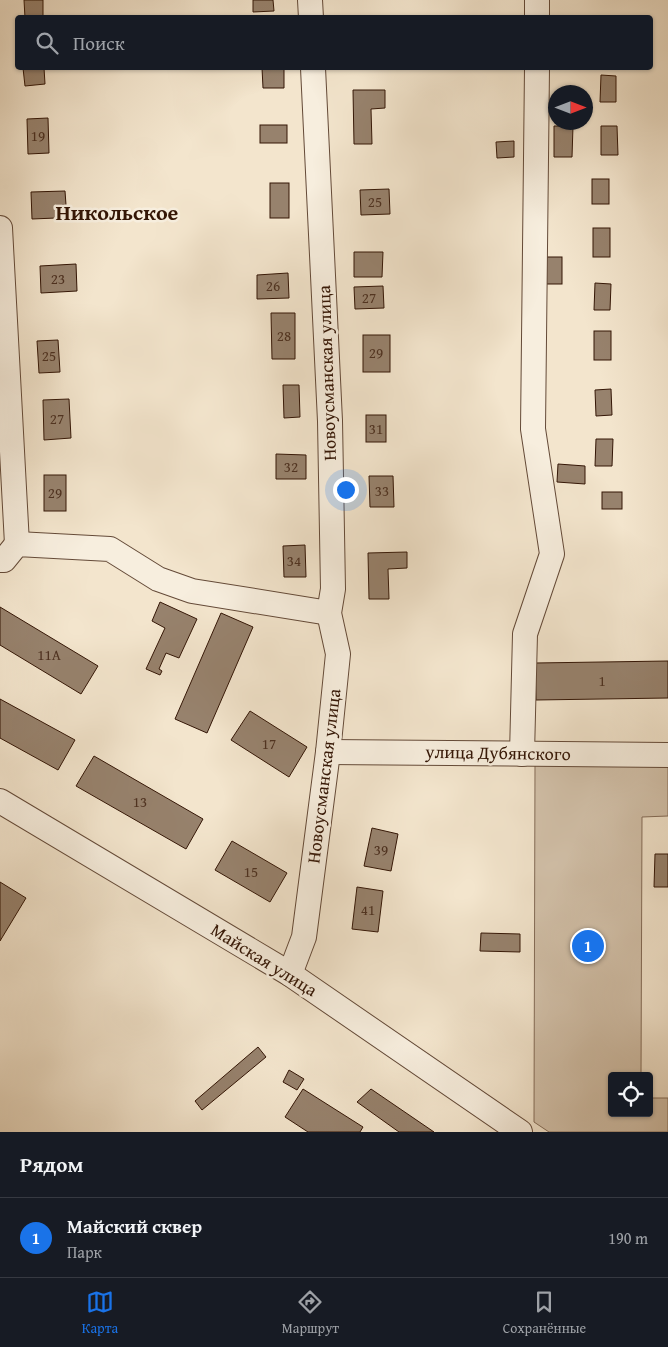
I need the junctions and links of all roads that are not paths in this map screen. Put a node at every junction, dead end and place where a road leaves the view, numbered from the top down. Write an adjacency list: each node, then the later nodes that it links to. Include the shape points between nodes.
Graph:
1 (310, 0): 3 (street)
2 (537, 0): 4 (street)
3 (311, 15)
4 (537, 15)
5 (313, 70): 9 (street, Новоусманская улица, via 330,421 333,589)
6 (537, 70): 11 (street, via 533,429 552,554 525,634)
7 (0, 228): 8 (street)
8 (8, 552): 9 (street, via 110,549 158,578 192,591)
9 (329, 613): 10 (street, Новоусманская улица, via 338,654)
10 (328, 752): 11 (street, улица Дубянского); 14 (street, Новоусманская улица, via 304,937)
11 (522, 754): 12 (street, улица Дубянского)
12 (668, 755)
13 (0, 801): 14 (street, Майская улица)
14 (290, 974): 15 (street, Майская улица)
15 (520, 1132)

